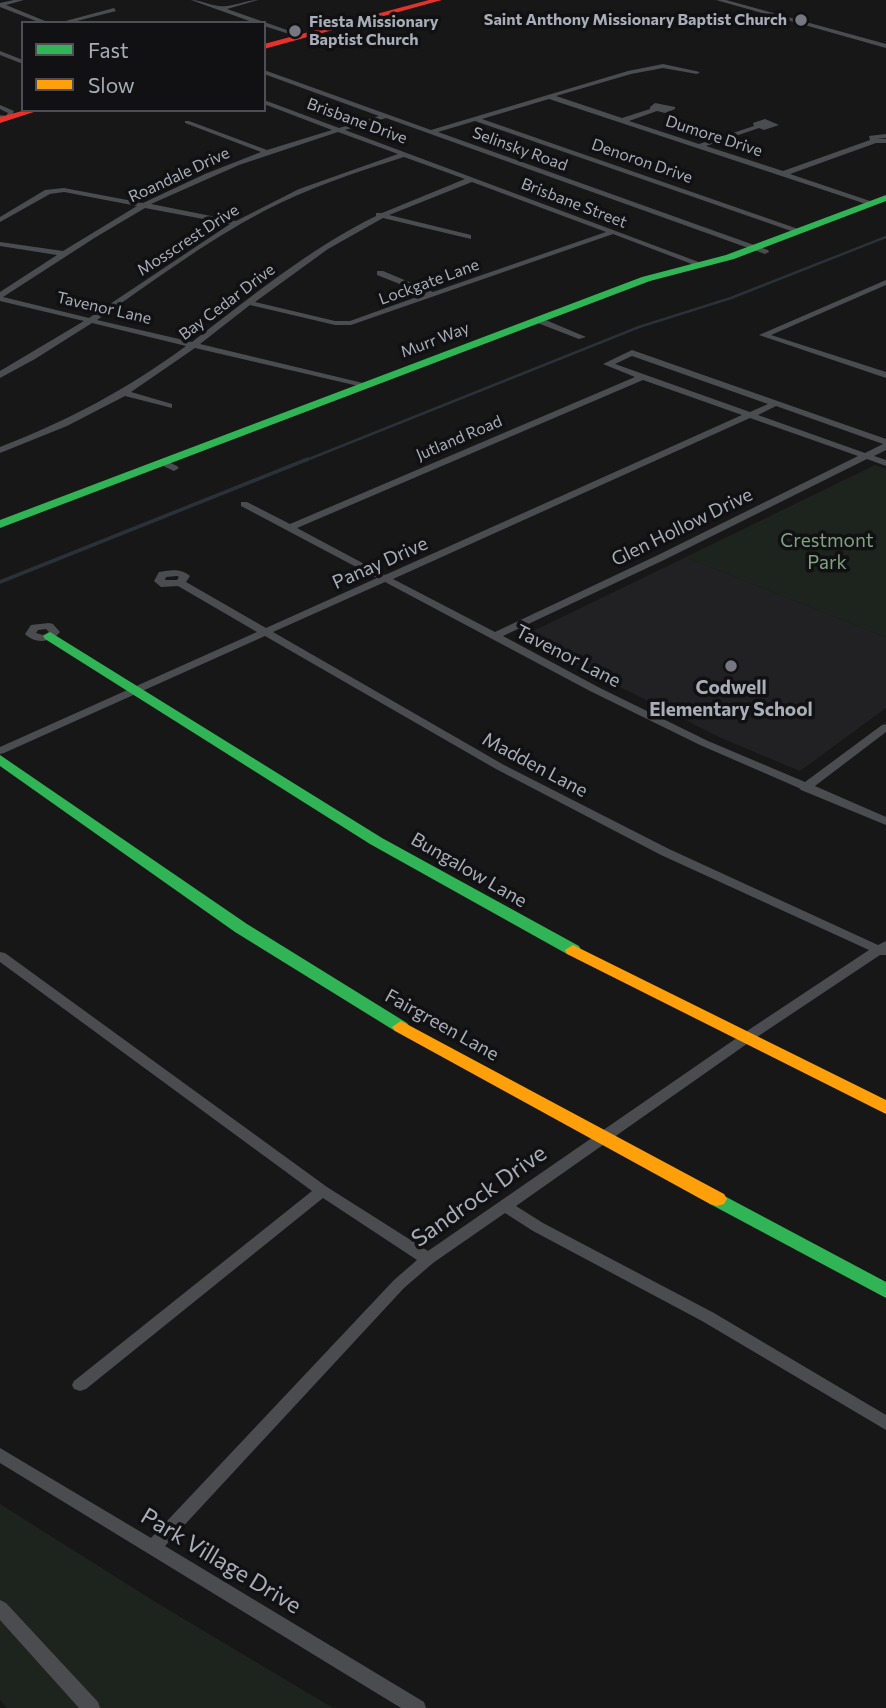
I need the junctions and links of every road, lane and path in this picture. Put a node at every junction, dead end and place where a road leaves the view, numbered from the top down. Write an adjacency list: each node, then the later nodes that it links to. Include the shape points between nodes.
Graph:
1 (21, 0): 6 (street)
2 (194, 0): 7 (street)
3 (255, 0): 7 (street)
4 (429, 0): 13 (street)
5 (719, 0): 15 (street)
6 (0, 5): 9 (street)
7 (220, 9): 11 (street)
8 (114, 10): 10 (street)
9 (42, 21)
10 (69, 21)
11 (257, 21)
12 (266, 24): 13 (street)
13 (300, 35): 14 (street)
14 (266, 44)
15 (886, 46)
16 (0, 53): 17 (street)
17 (21, 61)
18 (697, 72): 20 (street, via 663,66)
19 (266, 73): 23 (street, Selinsky Road)
20 (548, 96): 24 (street); 25 (street, Dumore Drive)
21 (266, 103): 28 (street, Brisbane Drive)
22 (655, 110): 25 (street)
23 (386, 116): 28 (street, Roandale Drive); 29 (street, Selinsky Road)
24 (474, 118): 29 (street); 44 (street, Denoron Drive)
25 (621, 121): 33 (street, Dumore Drive)
26 (187, 122): 34 (street)
27 (758, 127): 33 (street)
28 (338, 130): 34 (street, Roandale Drive); 35 (street, Brisbane Drive)
29 (431, 132): 48 (street, Selinsky Road)
30 (886, 136): 31 (street, via 871,137)
31 (874, 141): 32 (street); 37 (street)
32 (886, 141)
33 (699, 146): 37 (street, Dumore Drive)
34 (266, 152): 40 (street, Roandale Drive)
35 (405, 154): 36 (street, Brisbane Drive); 43 (street, Mosscrest Drive, via 302,190)
36 (440, 167): 38 (street, Brisbane Street)
37 (782, 174): 39 (street, Dumore Drive)
38 (472, 179): 41 (street, Bay Cedar Drive); 45 (street, Brisbane Street)
39 (879, 200): 44 (street, Murr Way)
40 (144, 205): 42 (street, via 56,190); 43 (street); 49 (street, Roandale Drive)
41 (379, 215): 46 (street); 55 (street, Bay Cedar Drive, via 305,261)
42 (0, 220)
43 (237, 223): 57 (street, Mosscrest Drive)
44 (800, 231): 48 (street, Murr Way)
45 (612, 232): 50 (street, Brisbane Street); 53 (street, Lockgate Lane)
46 (468, 237)
47 (0, 244): 49 (street)
48 (760, 250): 50 (street, Murr Way)
49 (65, 254): 54 (street, Roandale Drive)
50 (700, 264): 56 (street, Murr Way)
51 (380, 273): 53 (street)
52 (886, 282): 61 (street, via 763,335)
53 (434, 295): 55 (street, Lockgate Lane, via 351,323)
54 (0, 298): 57 (street, Tavenor Lane)
55 (250, 303): 59 (street, Bay Cedar Drive)
56 (538, 320): 58 (street); 63 (street, Murr Way)
57 (90, 322): 59 (street, Tavenor Lane); 60 (street, Mosscrest Drive)
58 (582, 337)
59 (194, 346): 63 (street, Tavenor Lane); 64 (street, Bay Cedar Drive)
60 (0, 375)
61 (886, 375)
62 (642, 377): 65 (street, via 607,364 632,354); 67 (street); 74 (street, Jutland Road)
63 (364, 386): 73 (street, Murr Way, via 168,465)
64 (124, 393): 66 (street); 69 (street, Bay Cedar Drive)
65 (774, 404): 67 (street, Panay Drive); 68 (street)
66 (169, 406)
67 (749, 416): 70 (street); 75 (street, Panay Drive)
68 (886, 444): 70 (street, Glen Hollow Drive)
69 (0, 450)
70 (867, 456): 71 (street); 79 (street, Glen Hollow Drive)
71 (886, 463)
72 (244, 504): 74 (street, Tavenor Lane)
73 (0, 524)
74 (289, 528): 75 (street, Tavenor Lane)
75 (386, 580): 77 (street, Panay Drive); 79 (street, Tavenor Lane)
76 (180, 583): 77 (street, Madden Lane)
77 (267, 634): 80 (street, Panay Drive); 86 (street, Madden Lane, via 594,816)
78 (50, 636): 80 (street, Bungalow Lane)
79 (493, 637): 84 (street, Tavenor Lane)
80 (136, 692): 82 (street, Panay Drive); 88 (street, Bungalow Lane, via 376,841 527,928)
81 (886, 727): 84 (street)
82 (0, 751)
83 (0, 760): 90 (street, Fairgreen Lane, via 241,928 376,1014)
84 (805, 788): 85 (street, Tavenor Lane)
85 (886, 821)
86 (884, 949): 88 (street, Sandrock Drive)
87 (0, 956): 91 (street)
88 (746, 1038): 89 (street, Bungalow Lane); 90 (street, Sandrock Drive)
89 (886, 1108)
90 (604, 1137): 92 (street, Sandrock Drive); 94 (street, Fairgreen Lane)
91 (322, 1191): 93 (street); 95 (street)
92 (505, 1206): 93 (street, Sandrock Drive); 96 (street, via 708,1317)
93 (428, 1259): 98 (street, Sandrock Drive, via 399,1284)
94 (886, 1291)
95 (80, 1385)
96 (886, 1423)
97 (0, 1455): 98 (street, Park Village Drive)
98 (153, 1548): 101 (street, Park Village Drive)
99 (0, 1608): 100 (street)
100 (91, 1708)
101 (417, 1708)

